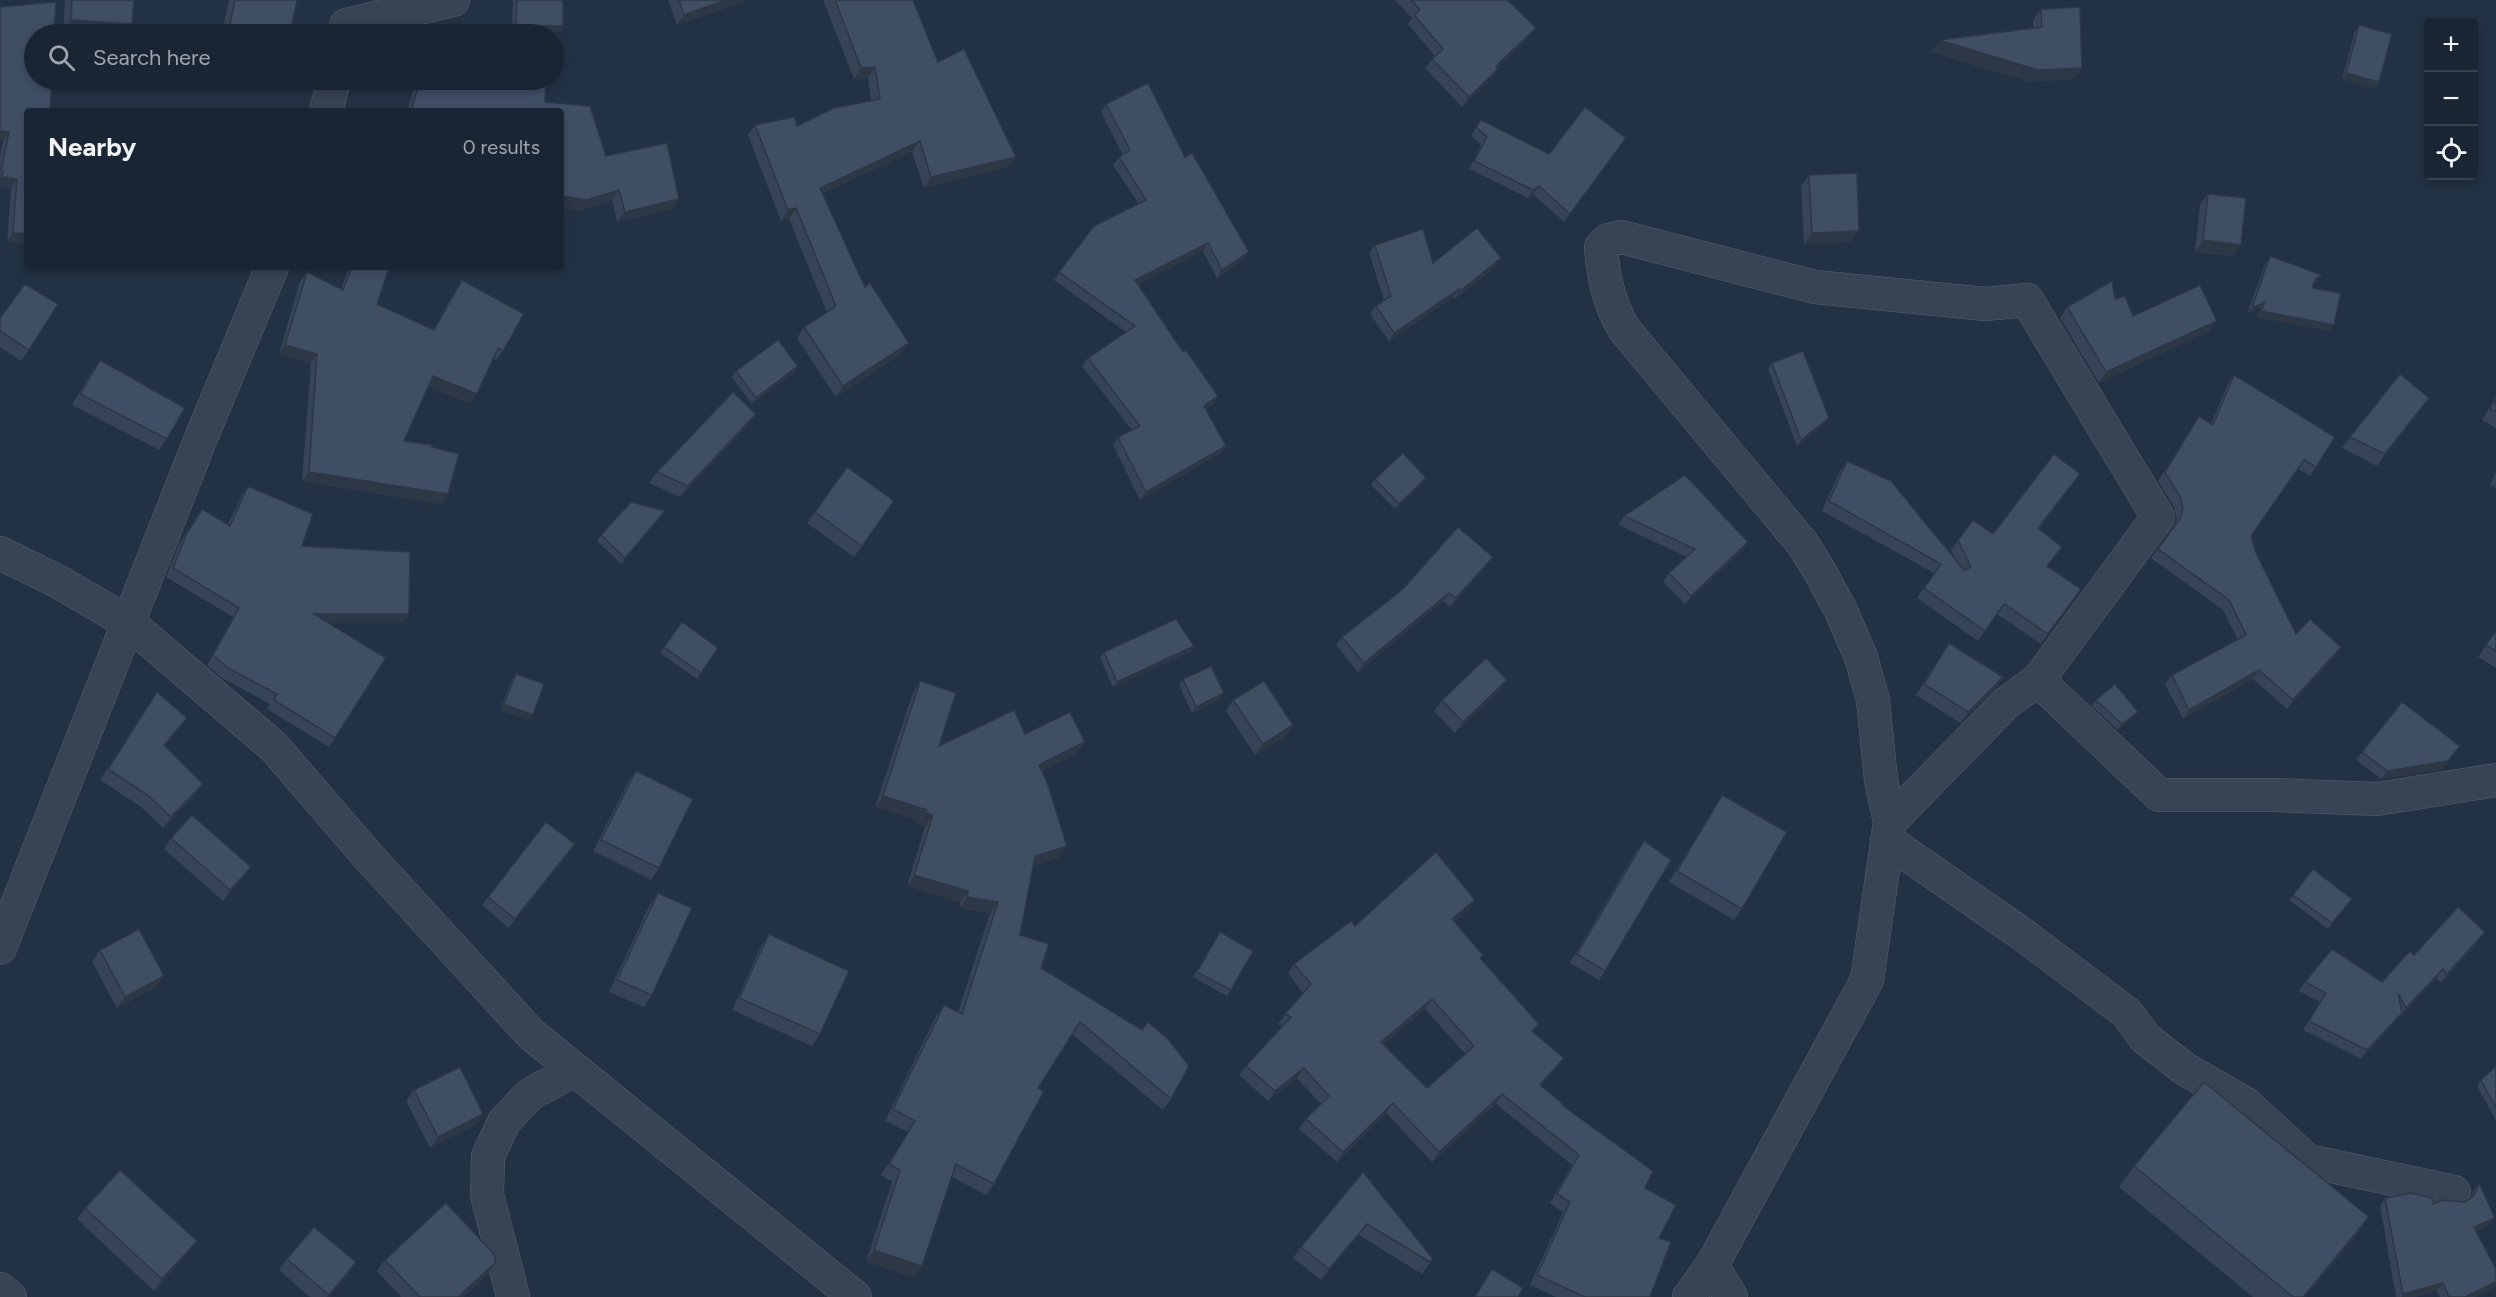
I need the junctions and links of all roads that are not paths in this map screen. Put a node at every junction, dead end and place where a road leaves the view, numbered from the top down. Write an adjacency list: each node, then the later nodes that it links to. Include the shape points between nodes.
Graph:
1 (453, 0): 2 (street)
2 (344, 20)
3 (331, 90): 4 (street)
4 (327, 108)
5 (271, 270): 7 (street)
6 (0, 553): 7 (street)
7 (129, 622): 11 (street); 12 (street, via 274,747 531,1034)
8 (2038, 680): 9 (street, via 2159,795 2377,799); 10 (street, via 2006,703); 10 (street, via 2158,517 2027,300 1984,304 1815,287 1621,237 1608,240 1601,247 1602,261 1610,299 1624,329 1802,543 1841,611 1861,657 1873,700)
9 (2496, 780)
10 (1889, 832): 13 (street, via 2127,1013 2145,1038 2185,1069 2246,1104 2308,1161); 14 (street, via 1867,980)
11 (0, 948)
12 (574, 1071): 17 (street, via 529,1095 504,1122 488,1156 487,1195); 18 (street)
13 (2454, 1192)
14 (1712, 1265): 19 (street); 20 (street)
15 (0, 1290): 16 (street)
16 (10, 1297)
17 (513, 1297)
18 (855, 1297)
19 (1689, 1297)
20 (1731, 1297)

